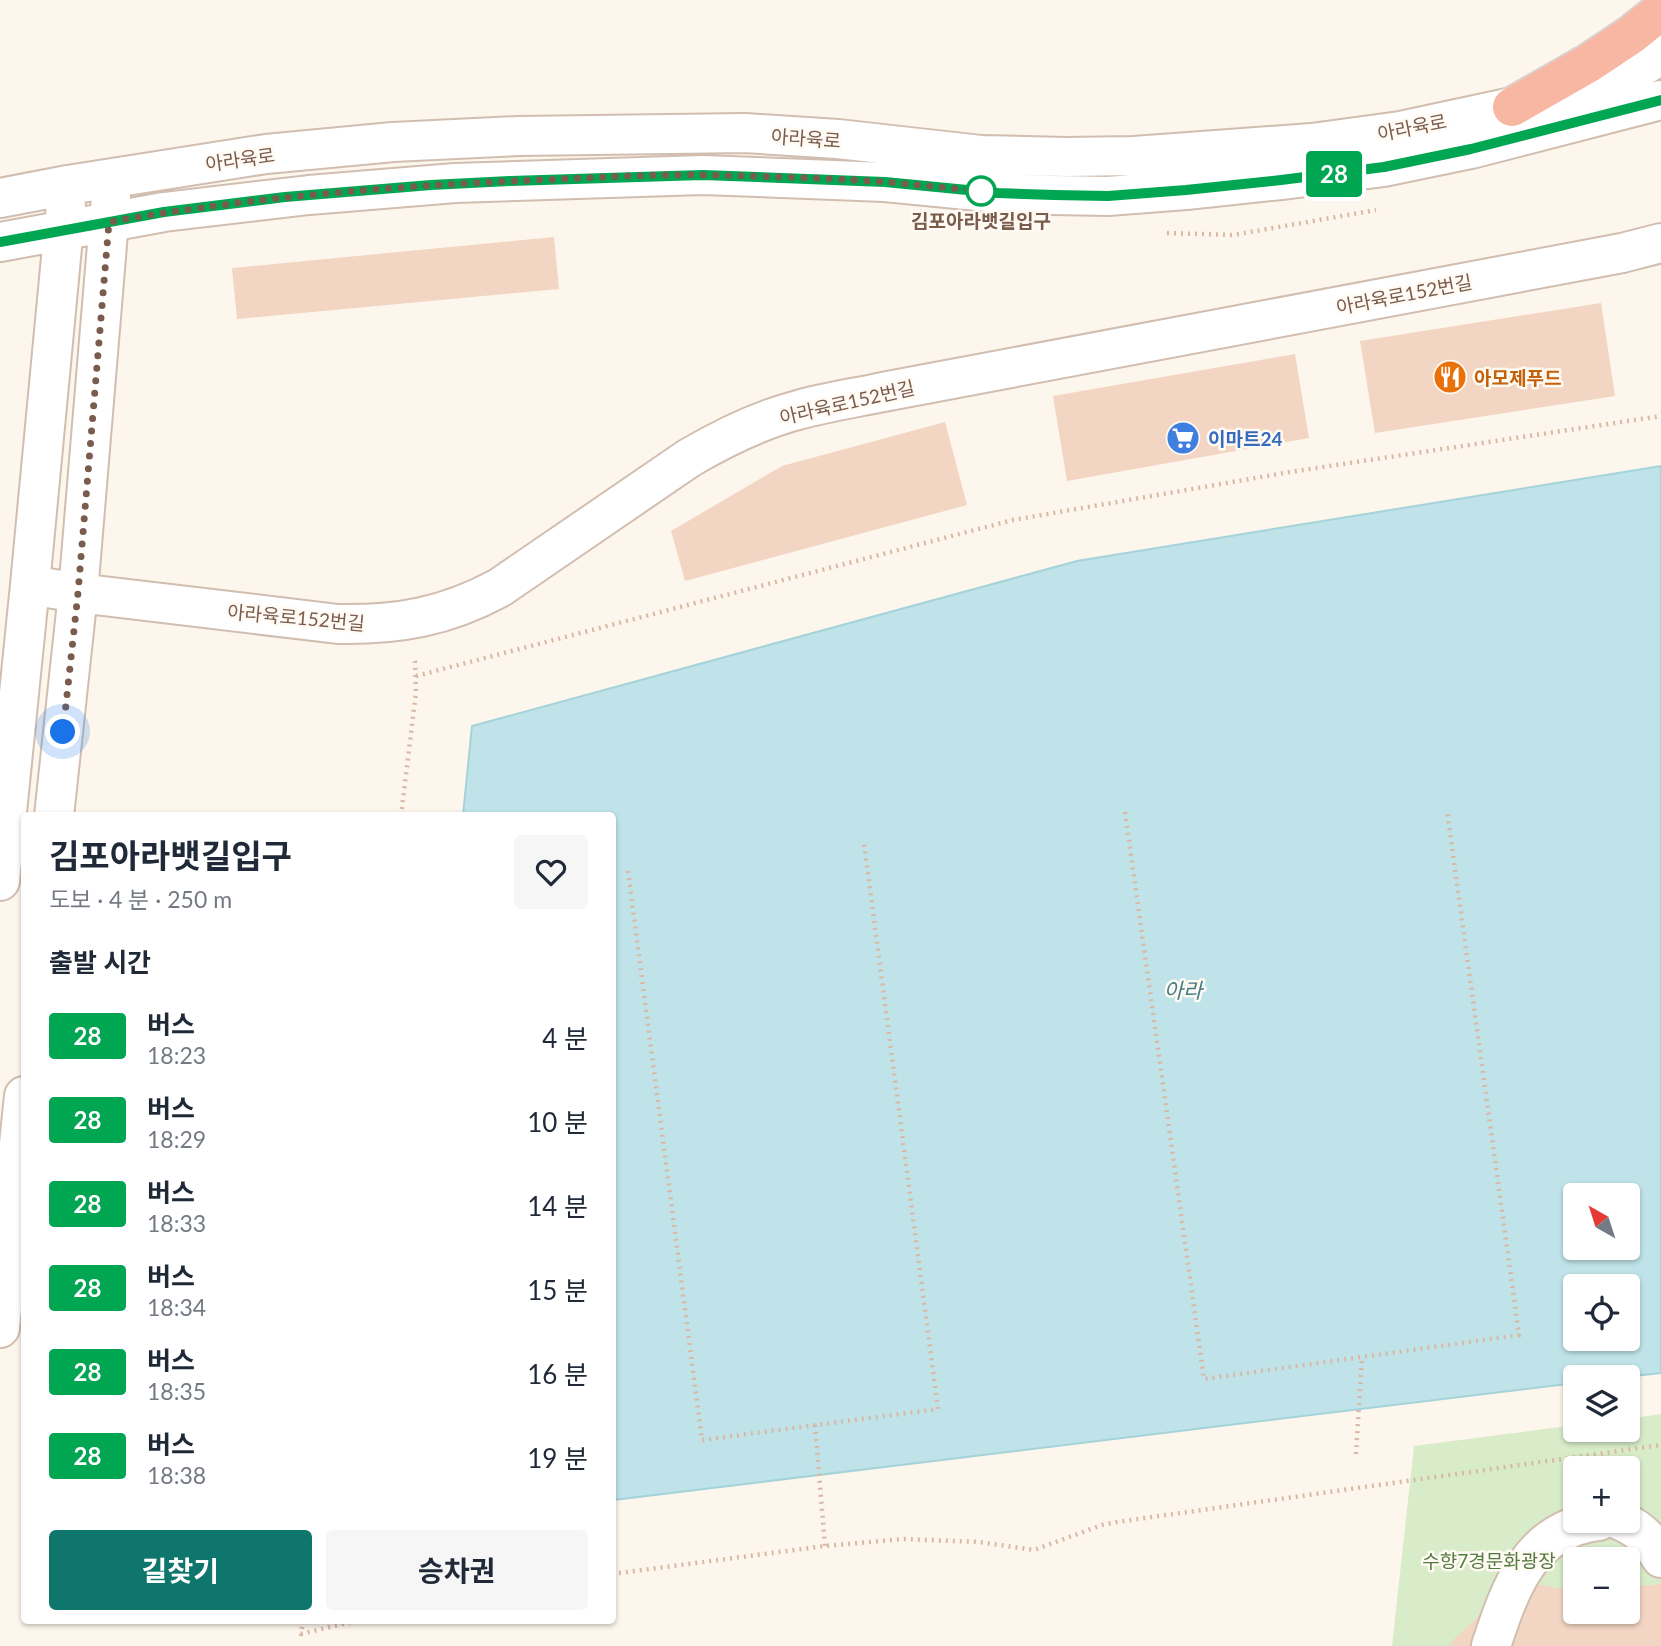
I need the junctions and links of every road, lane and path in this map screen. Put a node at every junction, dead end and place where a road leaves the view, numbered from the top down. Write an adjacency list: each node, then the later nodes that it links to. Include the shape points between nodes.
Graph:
1 (1661, 11): 4 (highway, via 1589,63)
2 (1661, 55): 4 (street, 아라육로, via 1608,79)
3 (1661, 100): 8 (street, 아라육로, via 1384,167 1186,190 1054,195 885,182 621,176 309,195)
4 (1512, 107): 5 (street, 아라육로, via 1400,131 1311,143 1134,156 981,155 745,133 531,136 266,154)
5 (113, 178): 6 (street, 아라육로); 8 (street)
6 (68, 185): 7 (street, 아라육로); 9 (street)
7 (0, 198)
8 (109, 222): 9 (street, 아라육로); 14 (street)
9 (64, 230): 10 (street, 아라육로); 13 (street)
10 (0, 242)
11 (1661, 243): 15 (street, 아라육로152번길, via 796,410 689,458 474,602)
12 (1661, 416): 16 (path, via 1013,520)
13 (30, 585): 14 (street, 아라육로152번길); 23 (street)
14 (78, 593): 15 (street, 아라육로152번길, via 338,624); 18 (street)
15 (398, 621): 16 (path)
16 (416, 676): 19 (path)
17 (1447, 811): 26 (path, via 1519,1335)
18 (54, 812)
19 (401, 812)
20 (1125, 812): 26 (path, via 1204,1380)
21 (864, 843): 27 (path, via 938,1409)
22 (628, 871): 27 (path, via 702,1440)
23 (0, 881)
24 (21, 1125): 25 (street)
25 (0, 1328)
26 (1362, 1357): 29 (path)
27 (815, 1425): 32 (path)
28 (1661, 1445): 32 (path, via 1110,1524 1034,1550 904,1539)
29 (1356, 1454)
30 (1563, 1531): 37 (street, via 1548,1540 1519,1574)
31 (1640, 1531): 33 (street)
32 (825, 1546): 34 (path)
33 (1661, 1558)
34 (616, 1573)
35 (302, 1624): 36 (path, via 301,1634)
36 (342, 1624)
37 (1491, 1646)

